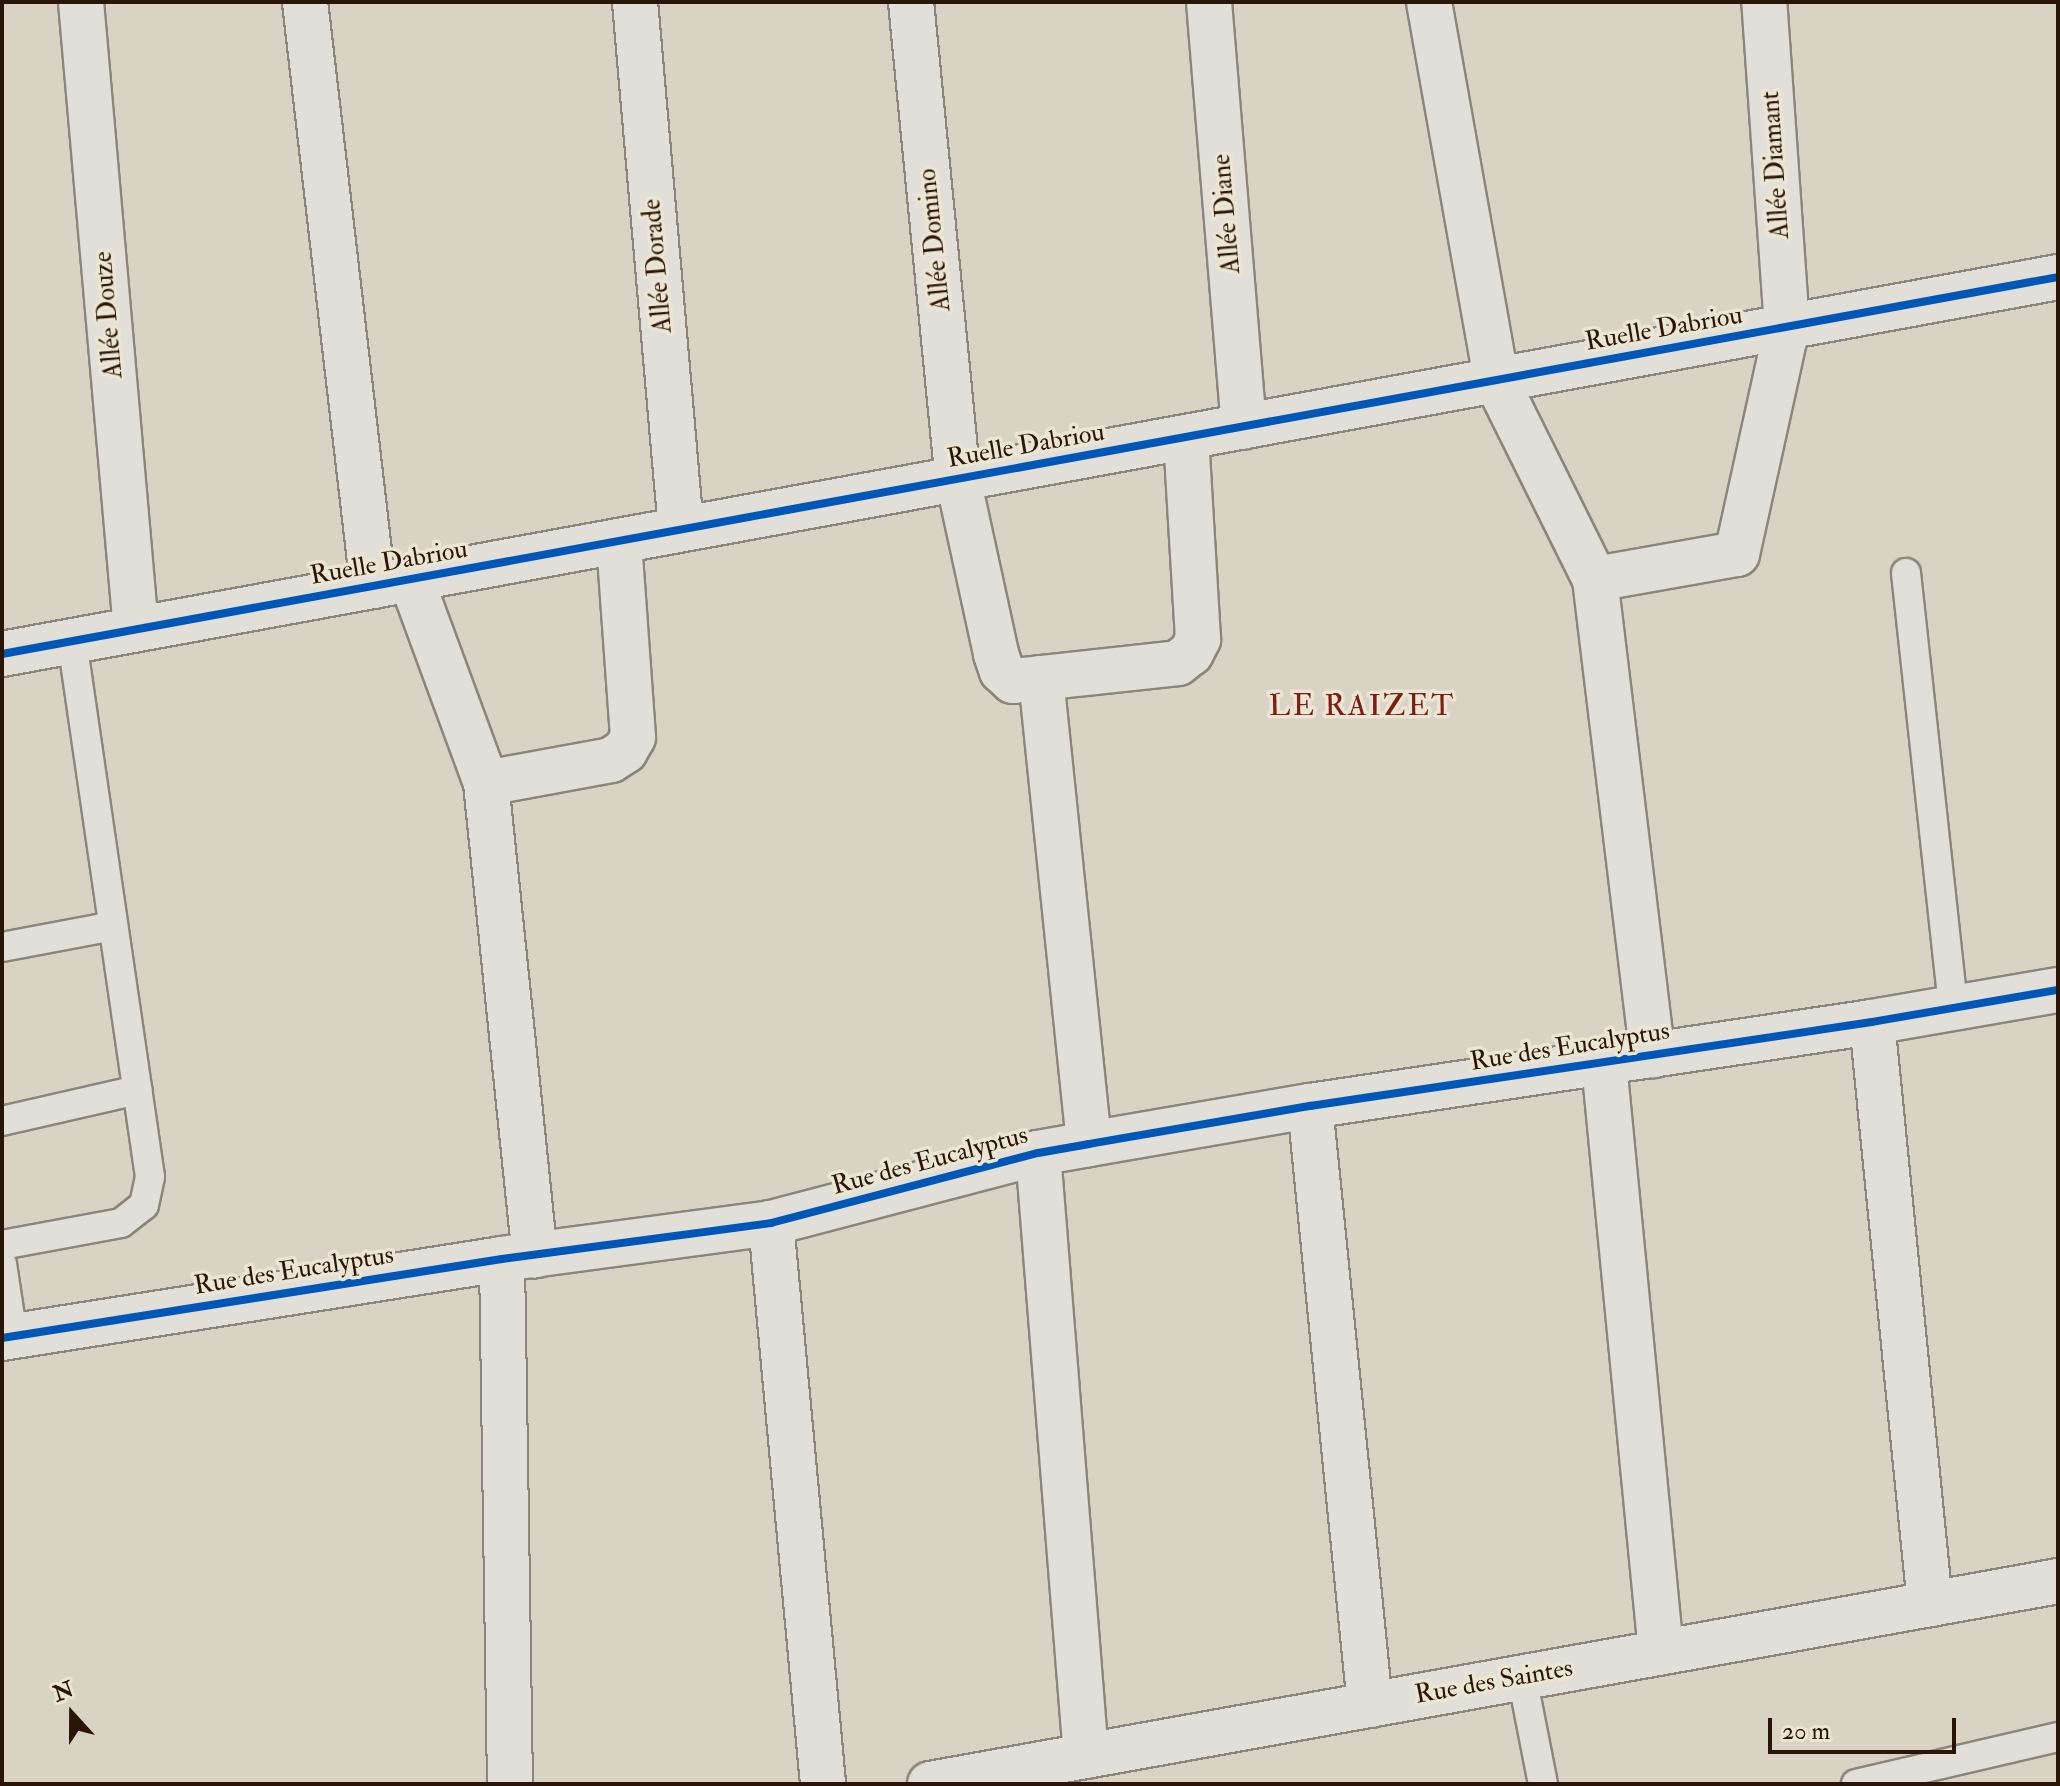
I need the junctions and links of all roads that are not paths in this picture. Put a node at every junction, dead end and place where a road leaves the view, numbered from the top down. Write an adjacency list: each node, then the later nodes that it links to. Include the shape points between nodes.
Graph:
1 (81, 2): 19 (street, Allée Douze)
2 (305, 2): 18 (street)
3 (635, 2): 14 (street, Allée Dorade)
4 (911, 2): 13 (street, Allée Domino)
5 (1209, 2): 11 (street, Allée Diane)
6 (1429, 2): 10 (street)
7 (1764, 2): 9 (street, Allée Diamant)
8 (2058, 277): 9 (street, Ruelle Dabriou)
9 (1787, 327): 10 (street, Ruelle Dabriou); 17 (street, Allée Diamant, via 1737,554)
10 (1496, 380): 11 (street, Ruelle Dabriou); 17 (street)
11 (1244, 427): 12 (street, Ruelle Dabriou)
12 (1186, 437): 13 (street, Ruelle Dabriou); 22 (street, Allée Domino, via 1198,639 1191,653 1178,663)
13 (958, 479): 14 (street, Ruelle Dabriou); 22 (street, Allée Domino, via 1002,671 1013,681)
14 (681, 529): 15 (street, Ruelle Dabriou)
15 (619, 541): 18 (street, Ruelle Dabriou); 23 (street, via 633,737 611,760)
16 (1906, 573): 27 (lane)
17 (1595, 579): 29 (street)
18 (392, 582): 19 (street, Ruelle Dabriou); 23 (street)
19 (136, 629): 20 (street, Ruelle Dabriou)
20 (72, 641): 21 (street, Ruelle Dabriou); 24 (lane)
21 (2, 654)
22 (1041, 678): 34 (street)
23 (486, 783): 38 (street)
24 (113, 926): 25 (lane); 31 (lane)
25 (2, 947)
26 (2058, 990): 27 (street, Rue des Eucalyptus)
27 (1953, 1008): 28 (street, Rue des Eucalyptus)
28 (1872, 1022): 29 (street, Rue des Eucalyptus); 42 (street)
29 (1653, 1055): 30 (street, Rue des Eucalyptus)
30 (1604, 1064): 32 (street, Rue des Eucalyptus); 43 (street)
31 (137, 1090): 33 (lane); 37 (lane, via 150,1177 144,1205 121,1223)
32 (1310, 1106): 34 (street, Rue des Eucalyptus); 45 (street)
33 (2, 1121)
34 (1089, 1144): 35 (street, Rue des Eucalyptus)
35 (1038, 1153): 36 (street, Rue des Eucalyptus); 47 (street)
36 (771, 1223): 38 (street, Rue des Eucalyptus); 49 (street)
37 (2, 1245)
38 (518, 1257): 40 (street, Rue des Eucalyptus); 48 (street)
39 (2, 1264): 40 (lane)
40 (8, 1338)
41 (2058, 1581): 42 (street, Rue des Saintes)
42 (1930, 1604): 43 (street, Rue des Saintes)
43 (1661, 1652): 44 (street, Rue des Saintes)
44 (1522, 1677): 45 (street, Rue des Saintes); 51 (lane)
45 (1370, 1705): 47 (street, Rue des Saintes)
46 (2058, 1737): 52 (lane)
47 (1086, 1756): 50 (street, Rue des Saintes)
48 (510, 1784)
49 (823, 1784)
50 (930, 1784)
51 (1543, 1784)
52 (1856, 1784)

